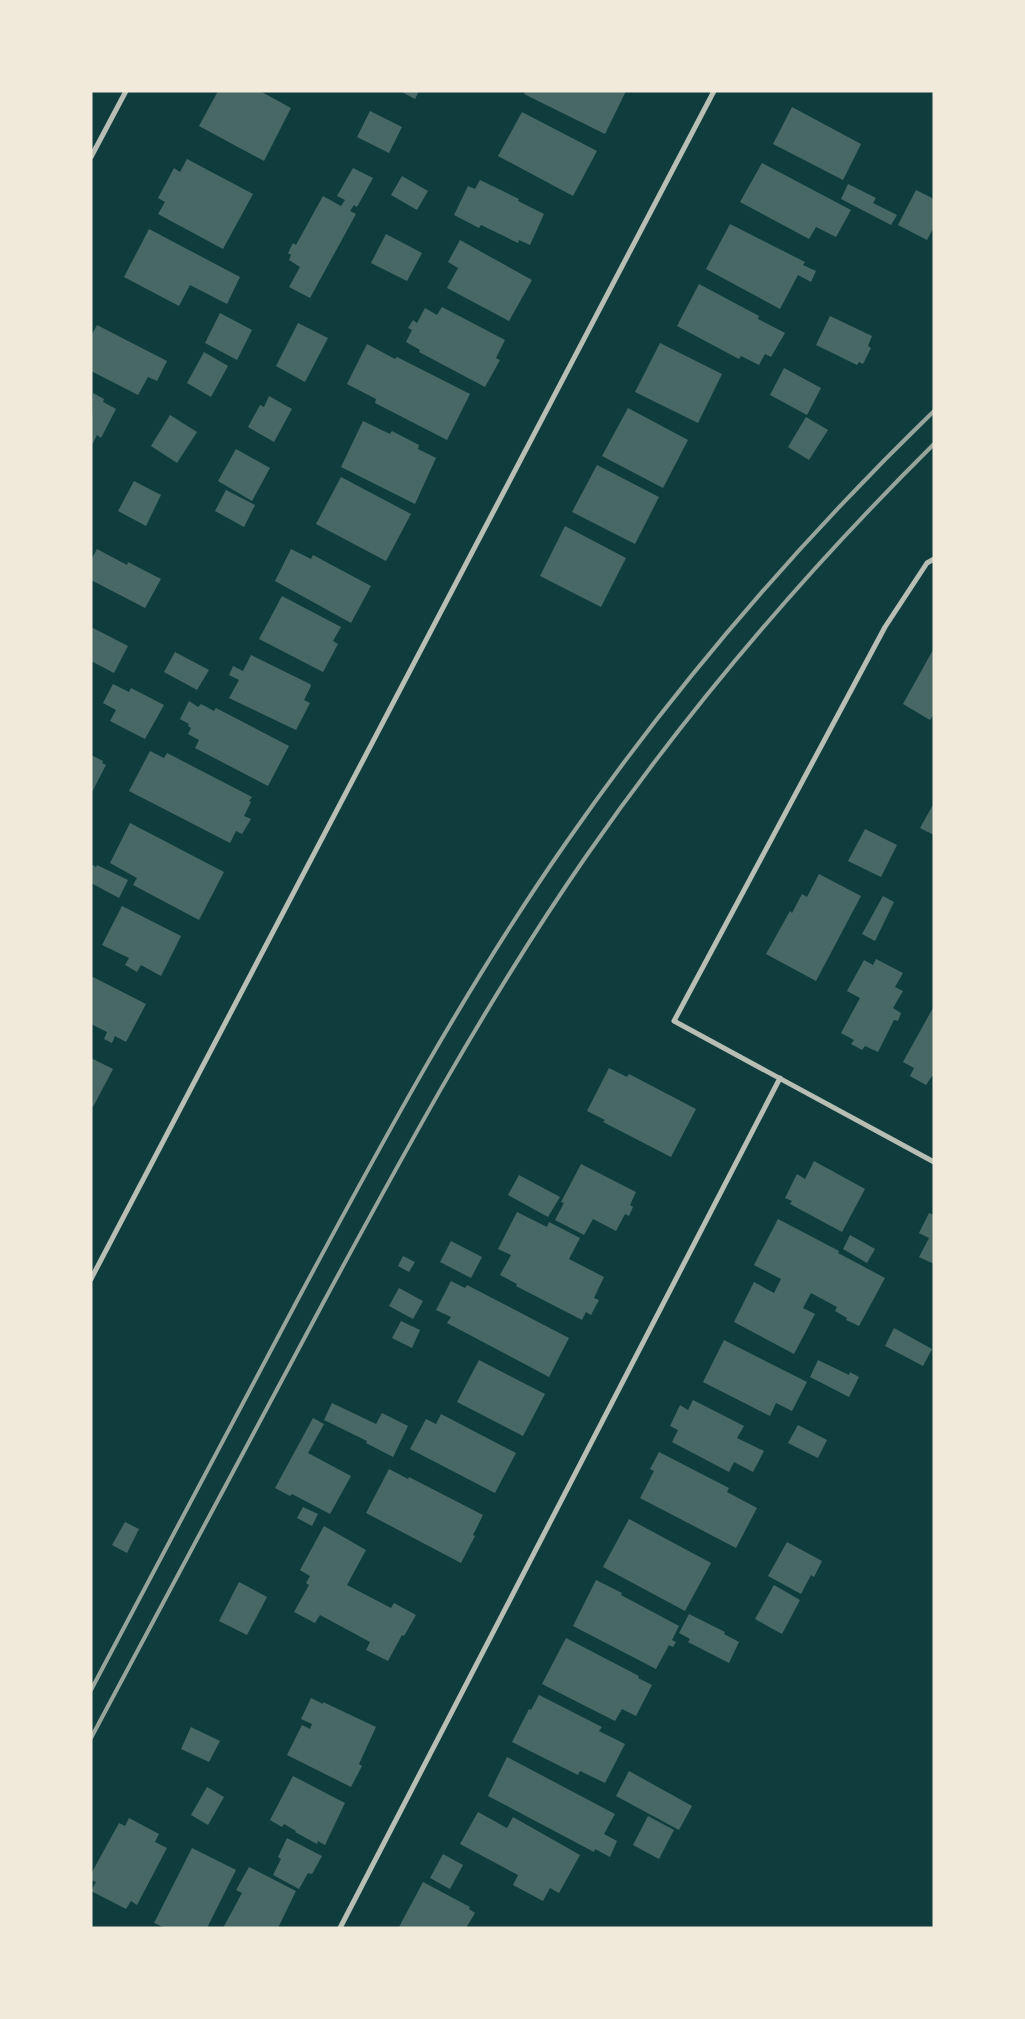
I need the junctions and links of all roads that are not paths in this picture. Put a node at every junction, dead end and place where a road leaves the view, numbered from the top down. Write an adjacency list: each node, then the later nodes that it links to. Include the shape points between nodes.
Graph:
1 (126, 91): 3 (street)
2 (714, 91): 7 (street)
3 (91, 157)
4 (934, 558): 5 (street, via 926,563 885,627 674,1021)
5 (780, 1078): 6 (street); 8 (street)
6 (934, 1162)
7 (91, 1279)
8 (340, 1928)

